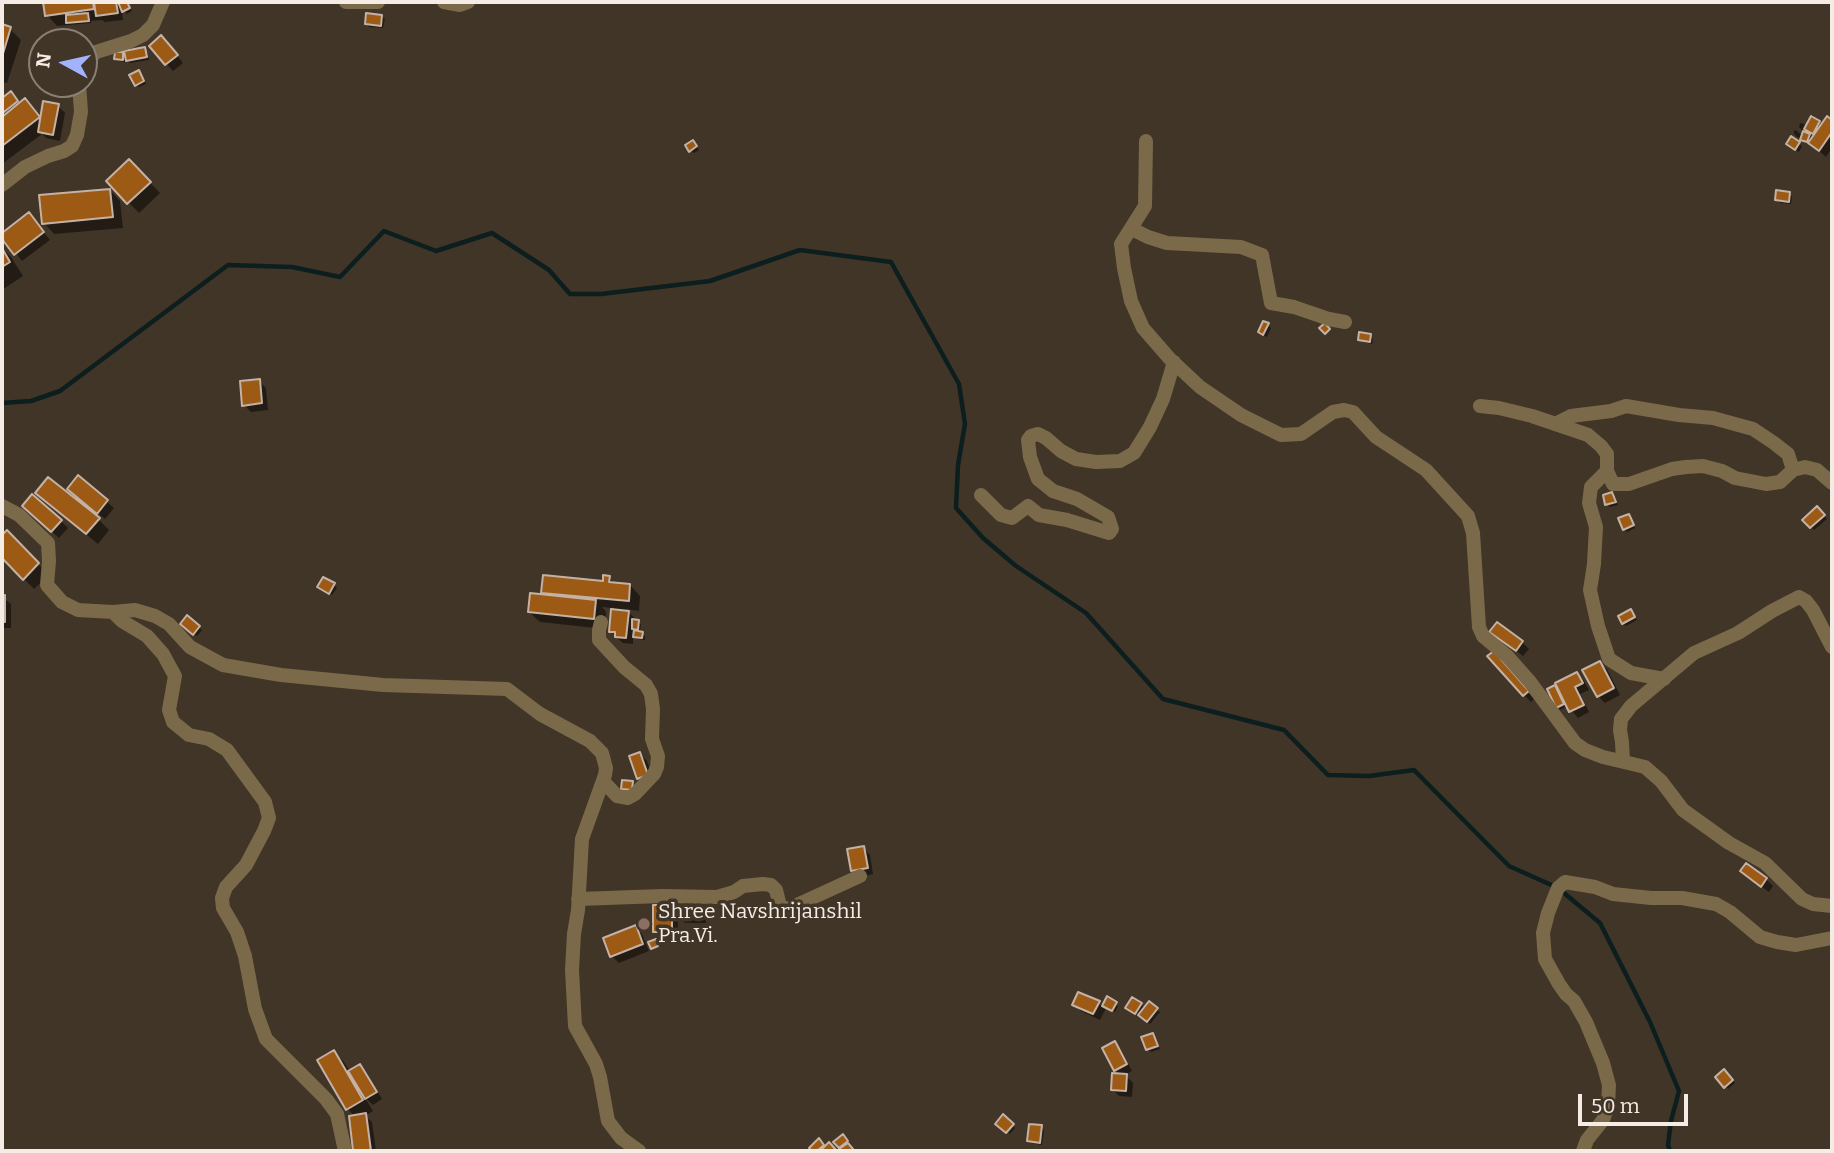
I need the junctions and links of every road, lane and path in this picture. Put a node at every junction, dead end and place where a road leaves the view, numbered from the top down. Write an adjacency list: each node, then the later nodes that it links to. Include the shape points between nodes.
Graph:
1 (163, 2): 6 (street, via 143,35)
2 (346, 2): 3 (street)
3 (378, 2)
4 (444, 2): 5 (street)
5 (468, 2)
6 (98, 51)
7 (80, 98): 9 (street, via 78,135 72,146 25,167)
8 (1146, 141): 10 (street, via 1145,206)
9 (2, 185)
10 (1132, 229): 11 (street, via 1167,243 1241,247 1262,255 1270,303); 12 (street, via 1122,244 1131,302 1143,328)
11 (1345, 322)
12 (1174, 362): 18 (street, via 1150,427 1134,453 1120,461 1076,459 1038,434 1028,440 1038,479 1108,517 1110,533 1039,515 1028,506 1012,518 1001,515); 24 (street, via 1241,415 1281,435 1301,434 1333,412 1353,412 1376,436 1426,470 1468,516 1483,636 1530,682 1575,743)
13 (1479, 407): 14 (street)
14 (1555, 424): 15 (street, via 1570,416 1626,407 1713,418 1753,429 1788,454); 16 (street, via 1588,435 1601,446 1607,454)
15 (1793, 470): 16 (street, via 1780,482 1766,484 1703,466 1672,469 1629,484 1613,484); 17 (street, via 1817,470)
16 (1608, 471): 23 (street, via 1591,488 1589,503 1596,527 1590,590 1598,626 1609,659 1631,673)
17 (1832, 483)
18 (981, 495)
19 (2, 506): 20 (street, via 19,515 48,543 47,585 62,602 78,610)
20 (113, 612): 25 (street, via 135,610 155,616 190,647 223,665 383,685 507,690 590,741 602,753); 30 (street, via 146,636 175,676 169,710 173,722 189,735 209,738 227,750 265,802 269,818 264,831 246,865 226,887 223,908 245,956 266,1039 326,1098 337,1114)
21 (601, 622): 25 (street, via 599,640 652,694 652,739 658,756 654,774 628,798 617,796)
22 (1832, 647): 23 (street, via 1813,610 1800,597 1694,653)
23 (1664, 679): 24 (street, via 1621,719)
24 (1623, 761): 28 (street, via 1645,767 1683,810 1765,863 1802,899)
25 (603, 781): 27 (street, via 582,839)
26 (860, 876): 27 (street, via 788,909 780,906 776,890 763,884 743,886 717,897)
27 (578, 899): 31 (street, via 572,970 575,1026 596,1064 608,1121)
28 (1832, 906)
29 (1832, 938): 32 (street, via 1796,945 1777,942 1760,937 1716,904 1612,894 1565,882 1548,913 1543,933 1545,959 1586,1022 1609,1085 1603,1120)
30 (345, 1151)
31 (639, 1151)
32 (1583, 1151)

